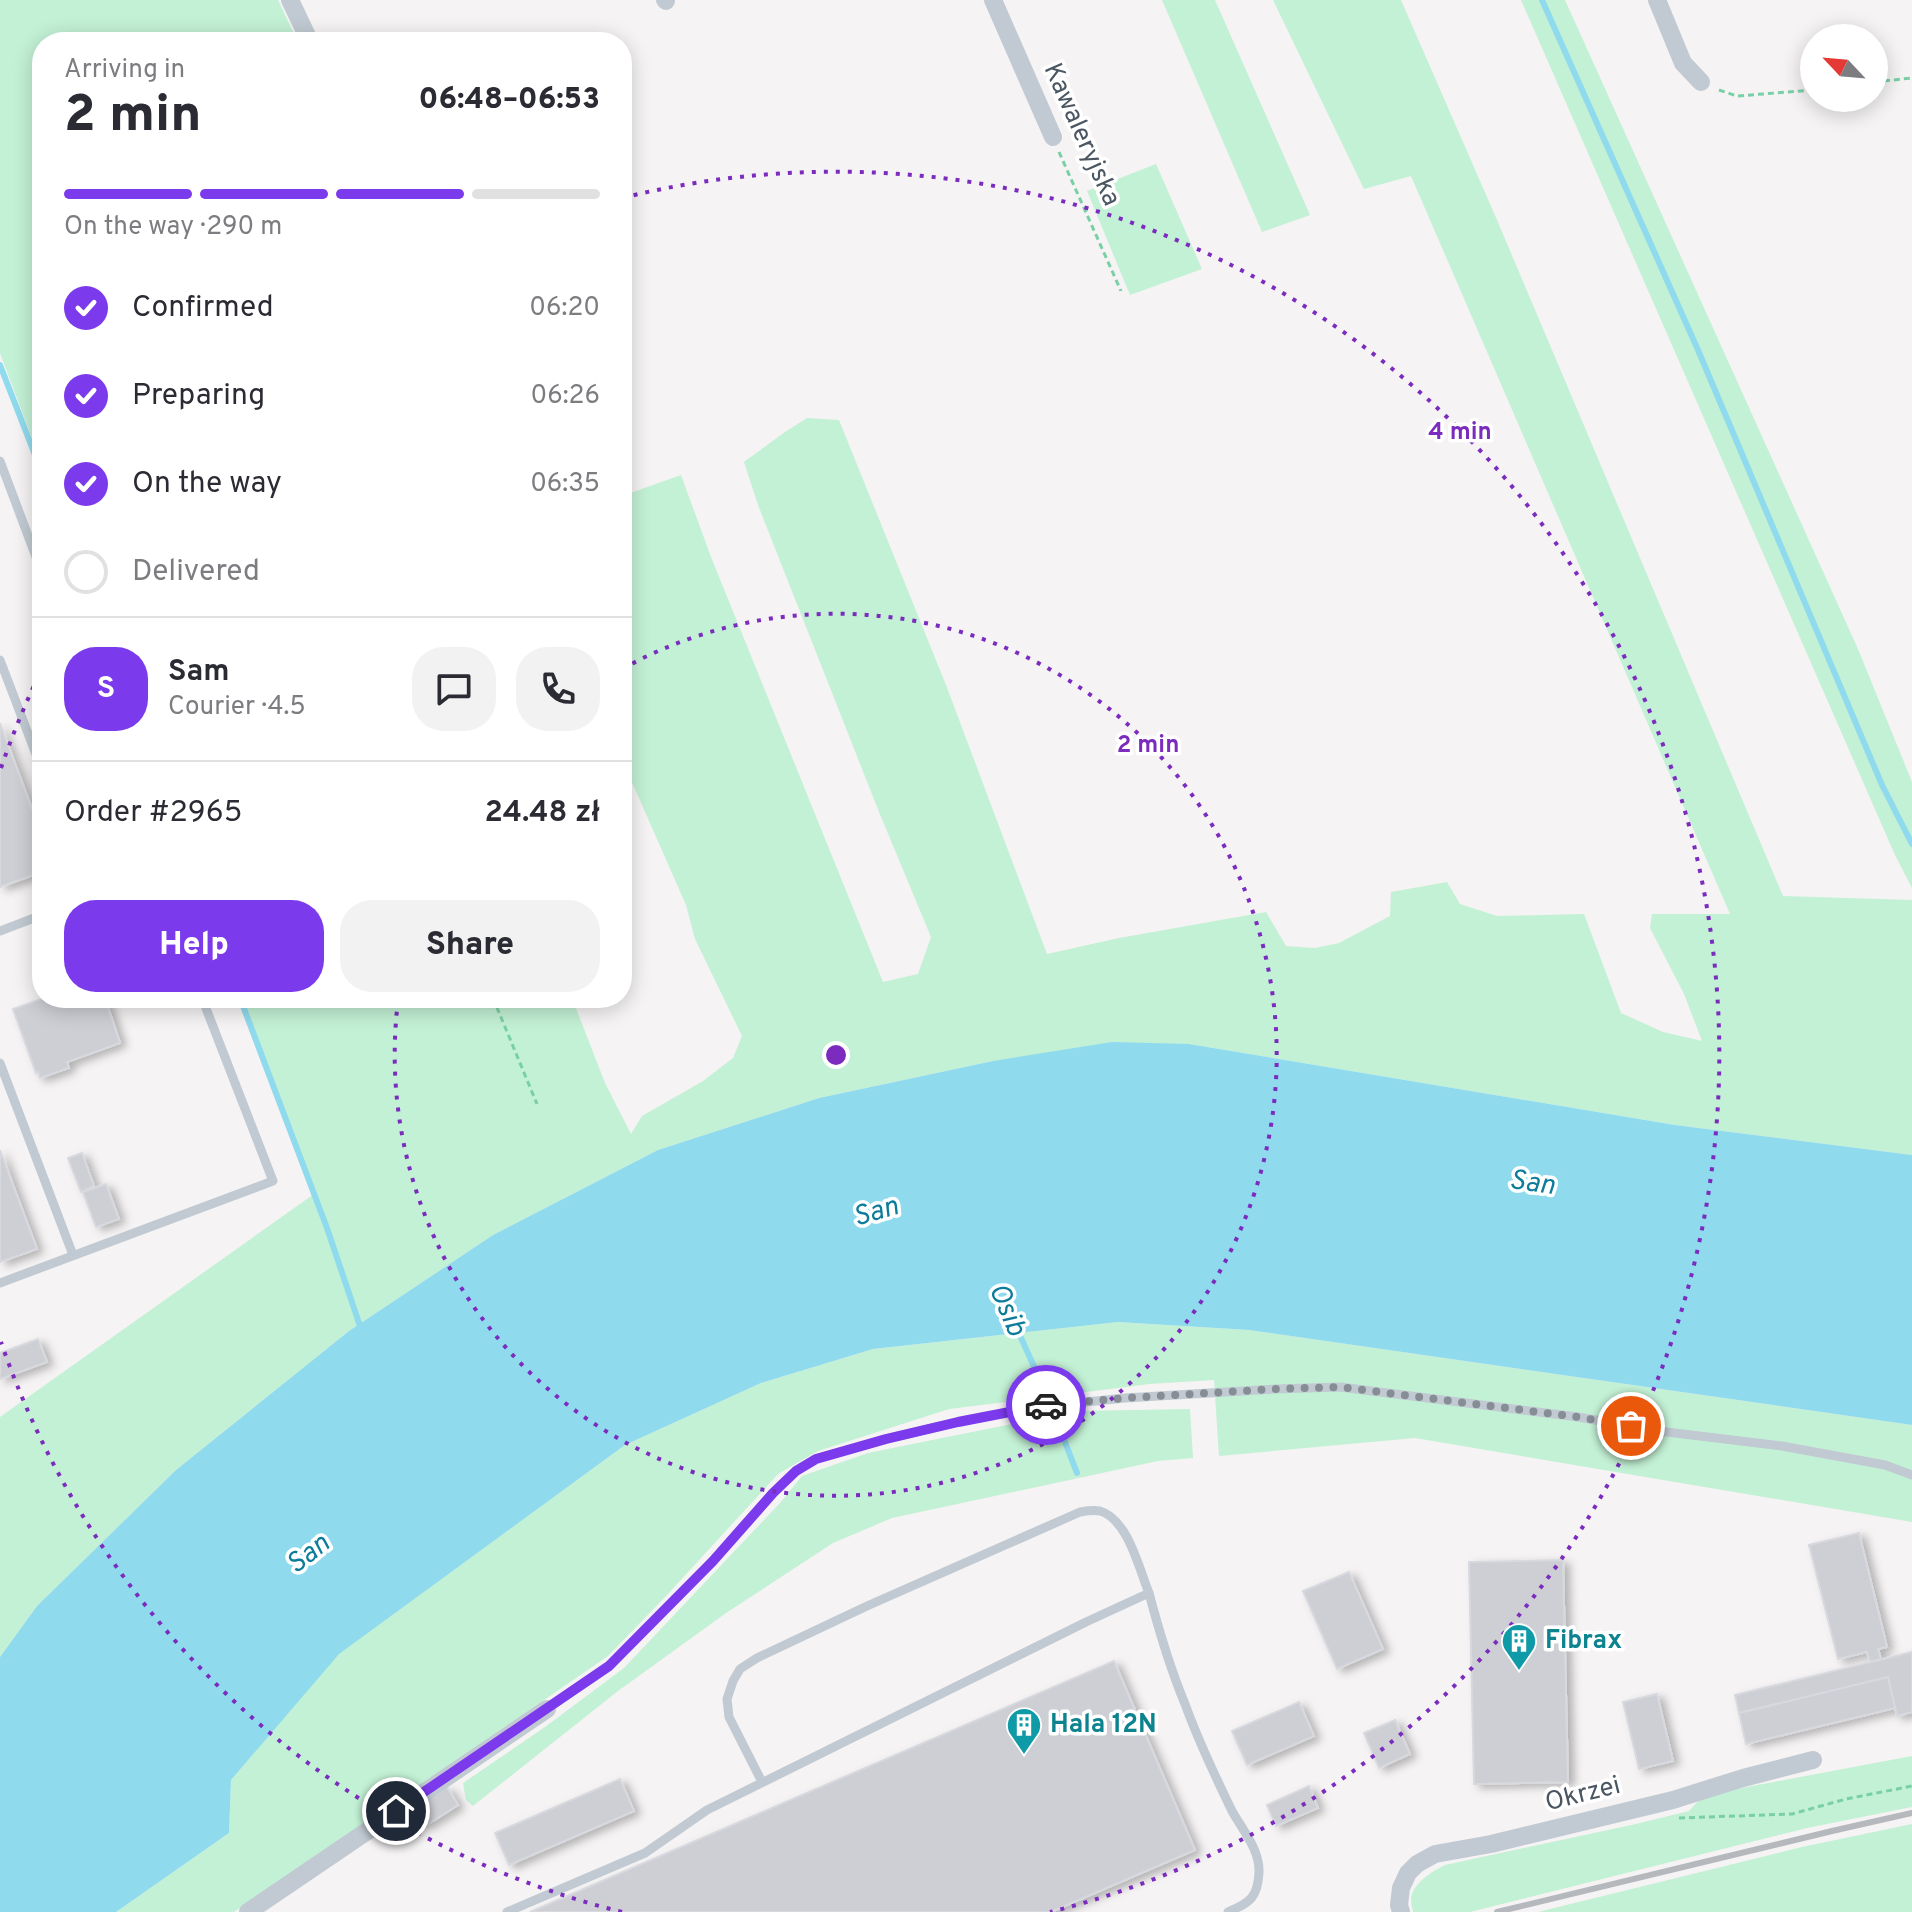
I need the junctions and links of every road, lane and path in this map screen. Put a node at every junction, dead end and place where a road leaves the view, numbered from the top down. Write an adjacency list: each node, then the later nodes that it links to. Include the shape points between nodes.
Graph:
1 (290, 0): 4 (street)
2 (993, 0): 9 (street, Kawaleryjska)
3 (1657, 0): 7 (street, via 1683,63)
4 (305, 32)
5 (1912, 78): 6 (path)
6 (1888, 81)
7 (1701, 82): 8 (path, via 1737,96)
8 (1800, 91)
9 (1053, 137): 10 (path, Kawaleryjska)
10 (1121, 291)
11 (0, 461): 12 (lane)
12 (32, 546)
13 (0, 660): 14 (lane)
14 (32, 744)
15 (32, 919): 16 (lane)
16 (0, 931)
17 (206, 1008): 21 (lane, via 273,1181)
18 (497, 1008): 20 (path)
19 (0, 1063): 21 (lane)
20 (537, 1104)
21 (73, 1255): 22 (lane)
22 (0, 1283)
23 (1912, 1475): 25 (lane, via 1782,1446 1340,1387 1061,1403 816,1459 773,1493 609,1666)
24 (1149, 1593): 27 (lane); 27 (lane, via 1124,1531 1098,1510 1080,1512 757,1658 740,1669 727,1699 729,1717); 32 (lane, via 1185,1705 1259,1869 1256,1892 1245,1905)
25 (547, 1709): 30 (street)
26 (1813, 1760): 33 (street, Okrzei, via 1673,1800 1435,1854 1408,1873 1401,1888)
27 (762, 1782): 31 (lane, via 707,1810 645,1853)
28 (1912, 1786): 29 (path, via 1792,1814)
29 (1667, 1819)
30 (248, 1912)
31 (507, 1912)
32 (1228, 1912)
33 (1401, 1912)

